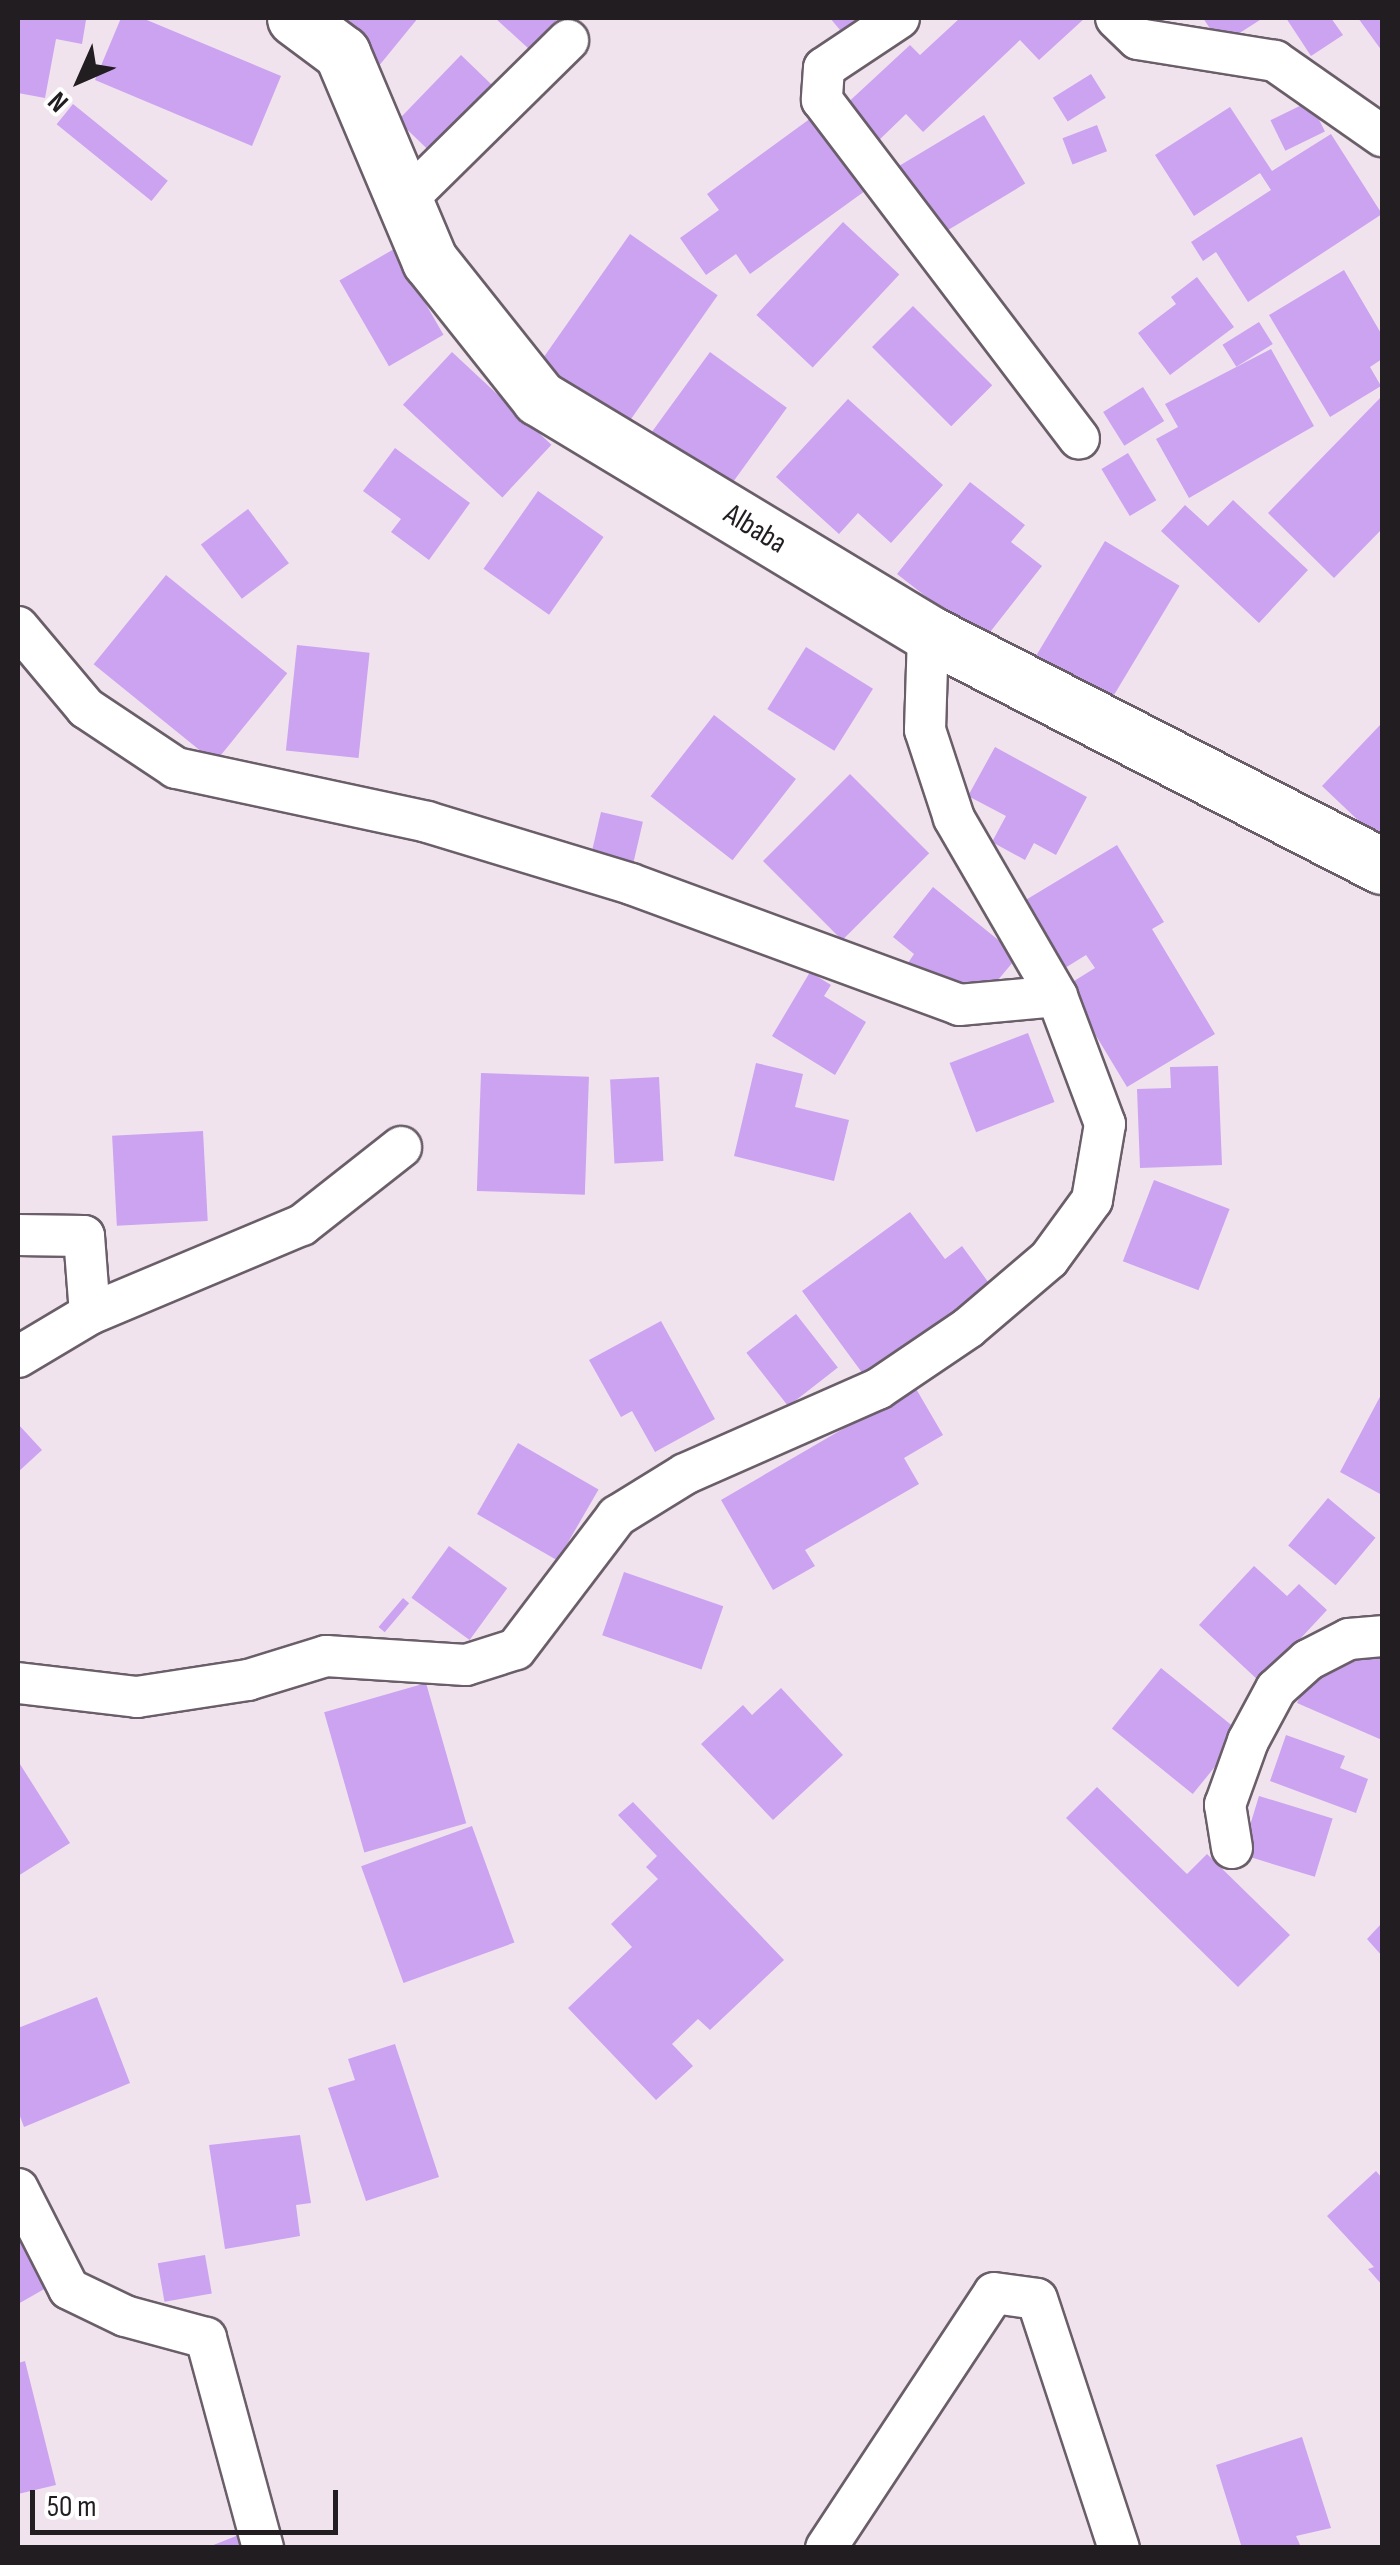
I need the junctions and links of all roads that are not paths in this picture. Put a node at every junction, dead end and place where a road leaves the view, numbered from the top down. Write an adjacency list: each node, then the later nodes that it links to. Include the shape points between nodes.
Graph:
1 (296, 18): 6 (street, Albaba, via 342,54)
2 (899, 18): 7 (street, via 824,68 822,100)
3 (1116, 18): 5 (street, via 1138,39 1275,62)
4 (568, 40): 6 (street)
5 (1382, 136)
6 (404, 202): 9 (street, Albaba, via 430,261 538,398)
7 (1078, 439)
8 (18, 627): 11 (street, via 86,708 176,768 428,822 630,884 959,1005)
9 (928, 633): 10 (street, Albaba); 11 (street, via 926,730 954,818)
10 (1382, 866)
11 (1056, 996): 17 (street, via 1105,1124 1092,1200 1049,1259 968,1328 878,1389 685,1474 617,1516 516,1649 466,1666 326,1656 248,1680 137,1697)
12 (400, 1147): 14 (street, via 302,1225)
13 (18, 1235): 14 (street, via 84,1236)
14 (90, 1314): 15 (street)
15 (18, 1357)
16 (1382, 1636): 18 (street, via 1349,1639 1308,1660 1276,1689 1225,1806)
17 (18, 1683)
18 (1232, 1848)
19 (18, 2189): 20 (street, via 69,2289 126,2316 206,2338)
20 (262, 2548)
21 (826, 2548): 22 (street, via 994,2294 1037,2299)
22 (1118, 2548)

